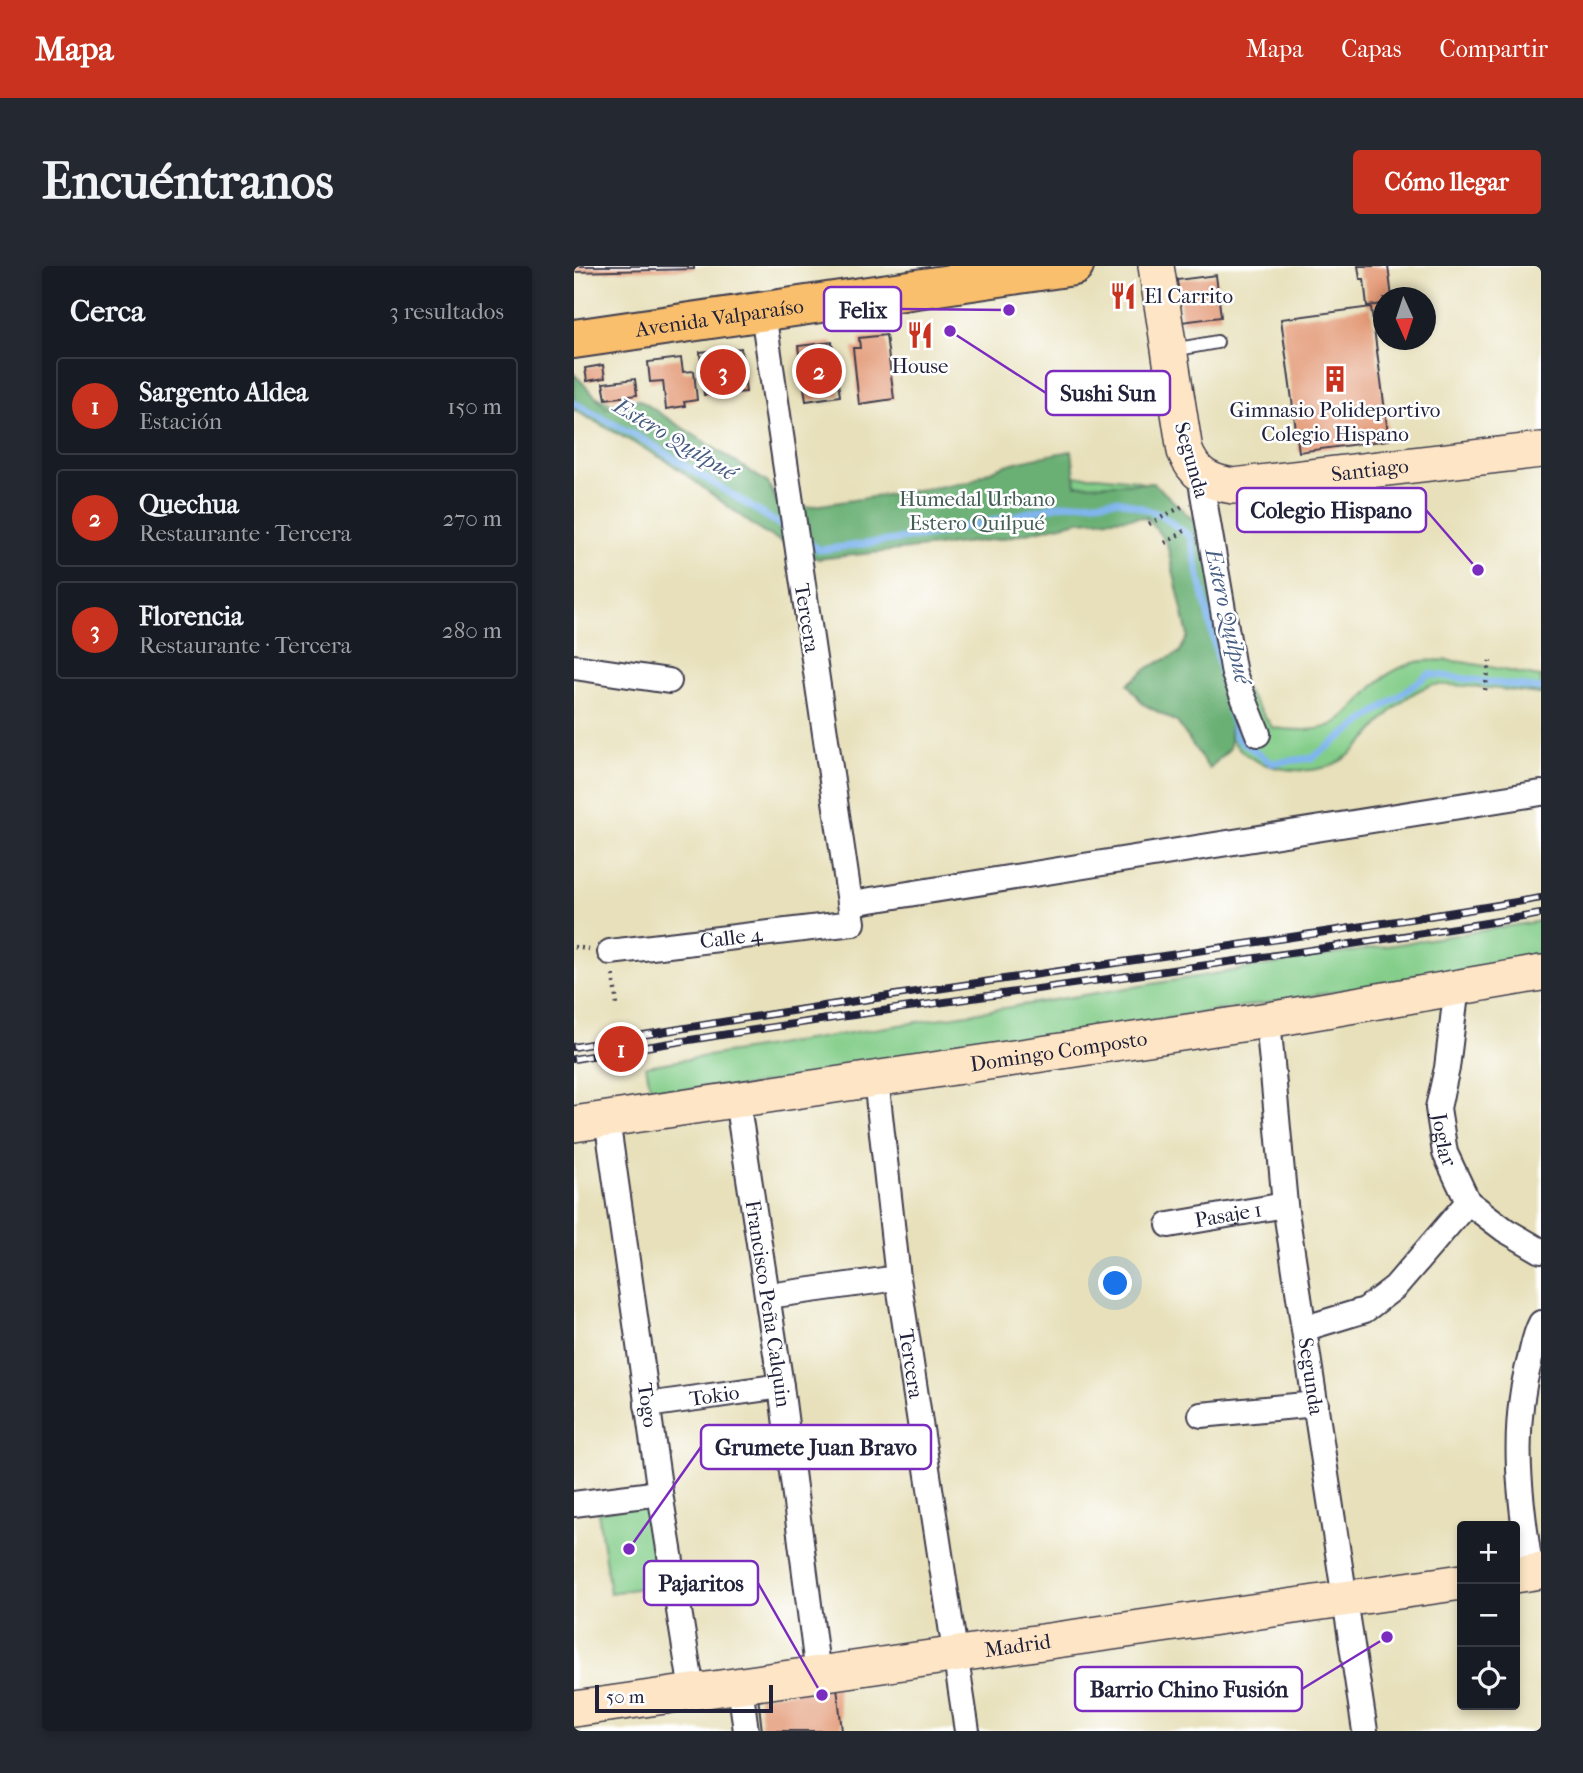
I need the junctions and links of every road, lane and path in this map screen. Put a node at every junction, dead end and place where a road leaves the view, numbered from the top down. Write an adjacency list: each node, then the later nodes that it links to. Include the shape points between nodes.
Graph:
1 (1074, 266): 3 (main road, Avenida Valparaíso)
2 (1156, 266): 8 (street, Segunda)
3 (1021, 270): 4 (main road, Avenida Valparaíso)
4 (930, 276): 5 (main road, Avenida Valparaíso)
5 (763, 313): 6 (main road, Avenida Valparaíso); 18 (street, Tercera)
6 (574, 339)
7 (1217, 342): 8 (lane)
8 (1169, 351): 10 (street, Segunda, via 1185,451)
9 (1541, 450): 10 (street, Santiago)
10 (1201, 486): 11 (path); 16 (street, Segunda, via 1234,674)
11 (1149, 524)
12 (1490, 662): 15 (path)
13 (574, 667): 14 (street)
14 (668, 681)
15 (1485, 690)
16 (1258, 734)
17 (1541, 793): 18 (street, Calle 4)
18 (853, 913): 19 (street, Calle 4)
19 (610, 952): 22 (path)
20 (1541, 973): 21 (street, Domingo Composto)
21 (1457, 986): 23 (street, Domingo Composto); 29 (street, Joglar, via 1438,1108 1445,1153)
22 (617, 1005)
23 (1268, 1020): 26 (street, Domingo Composto); 30 (street, Segunda)
24 (611, 1029): 25 (path)
25 (615, 1065)
26 (876, 1079): 27 (street, Domingo Composto); 33 (street, Tercera)
27 (737, 1100): 28 (street, Domingo Composto); 34 (street, Francisco Peña Calquin)
28 (590, 1121): 39 (street, Togo)
29 (1468, 1202): 32 (street, Joglar); 36 (street, via 1395,1287 1365,1310)
30 (1285, 1205): 31 (street, Pasaje 1); 36 (street, Segunda)
31 (1169, 1225)
32 (1541, 1251)
33 (898, 1279): 34 (street); 46 (street, Tercera)
34 (768, 1296): 37 (street, Francisco Peña Calquin)
35 (1541, 1323): 43 (street, via 1523,1384 1517,1439)
36 (1306, 1328): 38 (street, Segunda)
37 (781, 1386): 39 (street, Tokio); 47 (street, Francisco Peña Calquin)
38 (1316, 1404): 40 (street); 45 (street, Segunda)
39 (647, 1405): 41 (street, Togo)
40 (1201, 1415)
41 (660, 1493): 42 (street); 49 (street, Togo)
42 (574, 1504)
43 (1529, 1573)
44 (1457, 1583): 45 (street, Madrid)
45 (1346, 1599): 46 (street, Madrid); 53 (street, Segunda)
46 (955, 1656): 47 (street, Madrid); 52 (street, Tercera)
47 (818, 1675): 48 (street, Madrid)
48 (740, 1685): 49 (street, Madrid); 51 (street)
49 (692, 1691): 50 (street, Madrid)
50 (574, 1709)
51 (747, 1731)
52 (967, 1731)
53 (1365, 1731)

